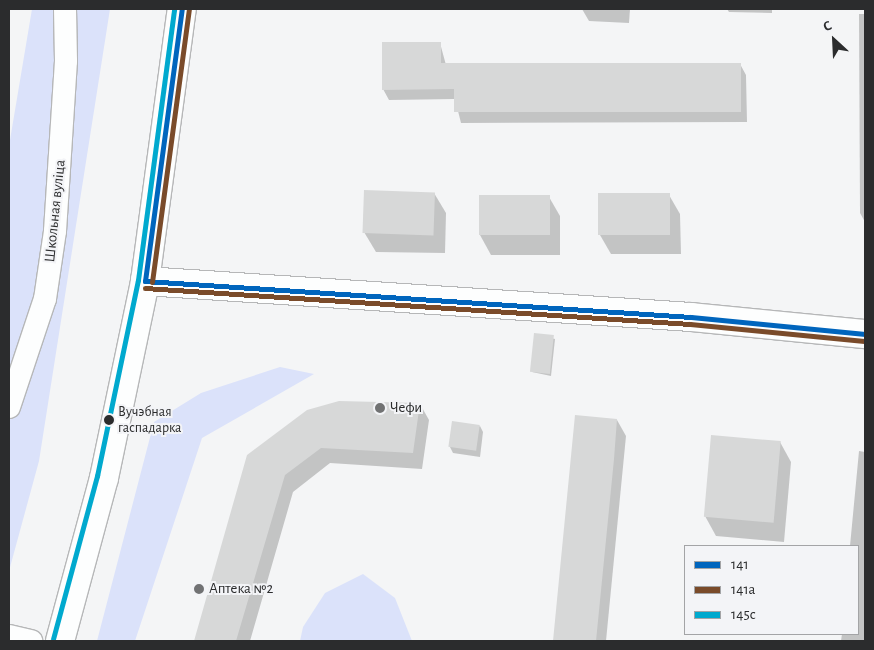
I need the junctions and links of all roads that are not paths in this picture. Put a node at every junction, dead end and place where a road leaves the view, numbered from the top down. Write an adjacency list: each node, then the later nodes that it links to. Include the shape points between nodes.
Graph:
1 (64, 9): 5 (street, Школьная вуліца, via 66,61 55,230 45,299)
2 (182, 9): 3 (street)
3 (145, 281): 4 (street, via 691,317); 8 (street, via 104,478)
4 (865, 334)
5 (9, 407)
6 (9, 636): 7 (street)
7 (31, 641)
8 (60, 641)

